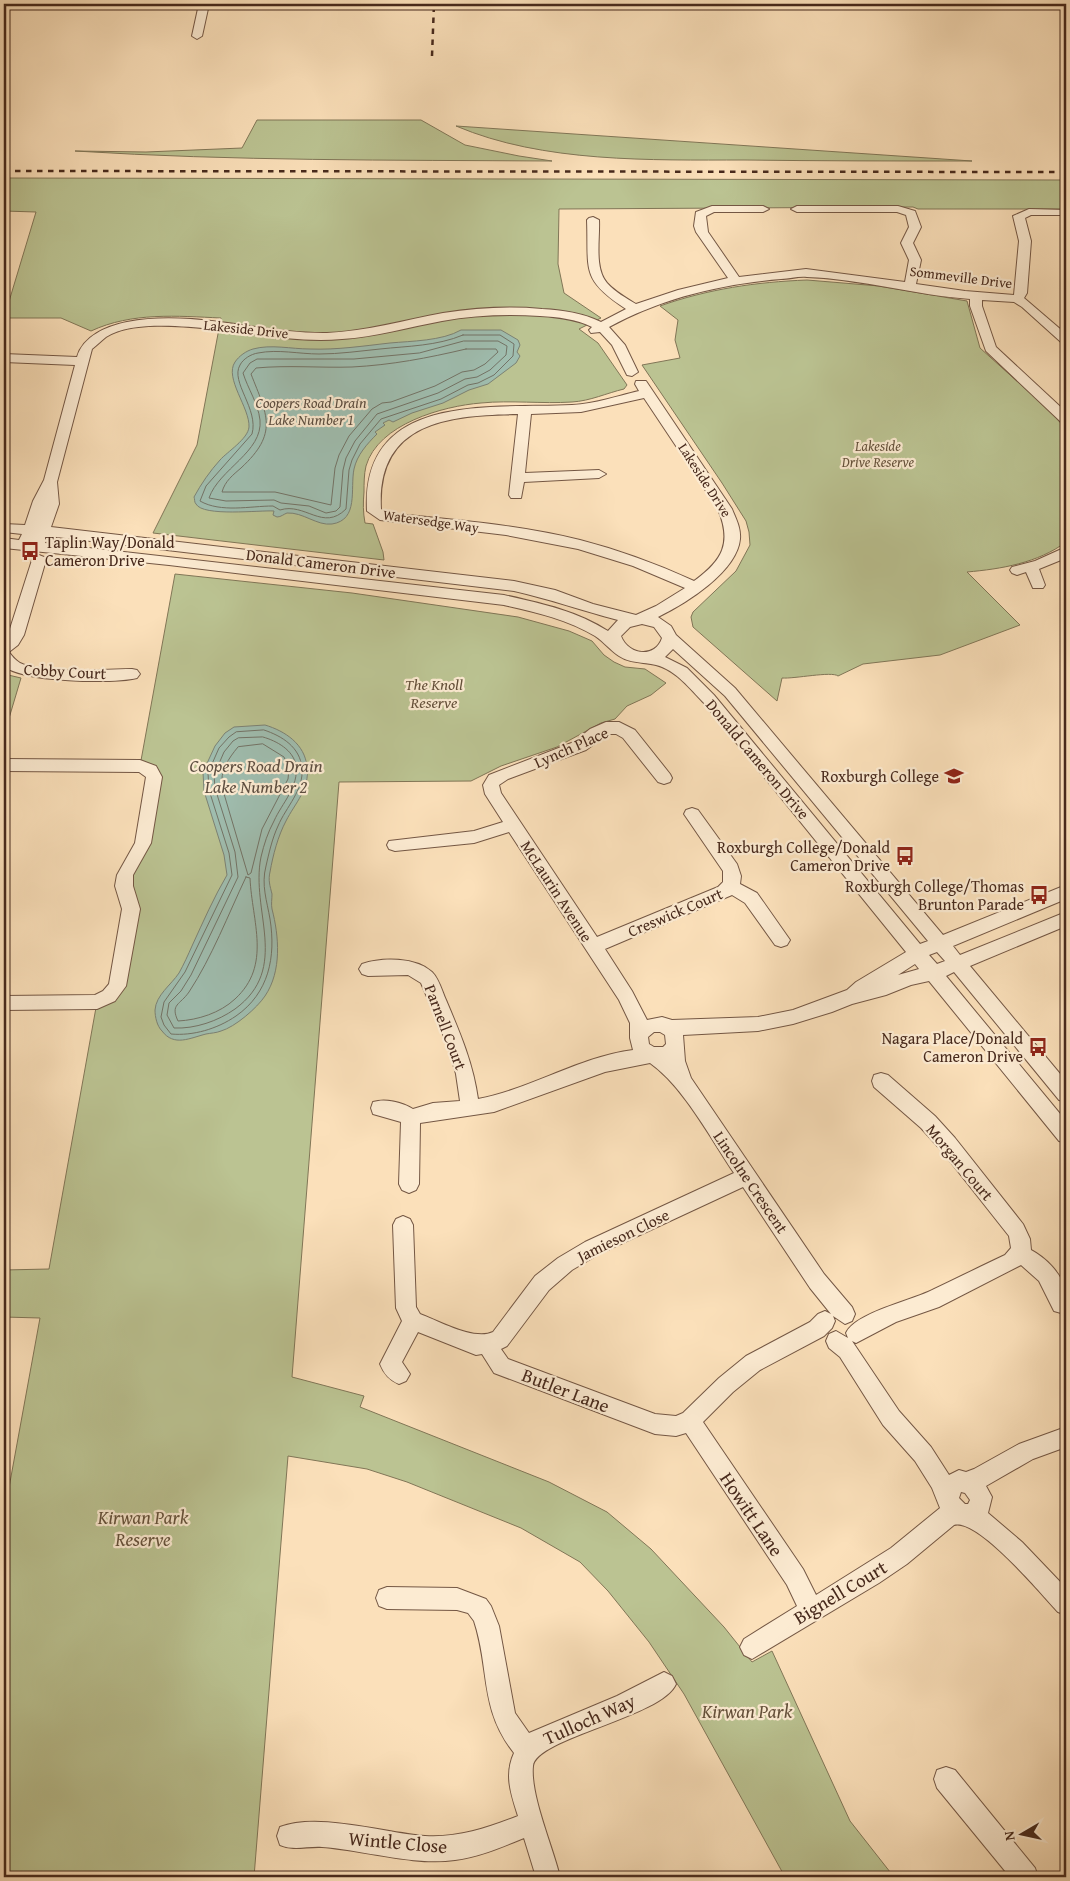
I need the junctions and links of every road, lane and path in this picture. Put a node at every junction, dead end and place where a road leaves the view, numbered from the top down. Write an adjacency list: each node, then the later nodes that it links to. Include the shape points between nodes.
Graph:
1 (204, 4): 2 (street)
2 (197, 36)
3 (764, 209): 7 (street, via 712,210 700,214 702,232)
4 (798, 209): 8 (street, via 898,210 911,213 915,227 907,243 915,260)
5 (1062, 212): 10 (street, via 1030,212 1019,216 1025,241 1021,293)
6 (593, 220): 11 (street, via 598,281)
7 (736, 281): 8 (street, Sommeville Drive, via 806,275); 11 (street, Sommeville Drive, via 678,294)
8 (910, 286): 9 (street, Sommeville Drive)
9 (976, 296): 10 (street, Sommeville Drive); 18 (street, via 976,306 990,348)
10 (1017, 299): 13 (street, Sommeville Drive)
11 (635, 309): 12 (street, Sommeville Drive)
12 (601, 330): 15 (street, Lakeside Drive, via 548,313 496,311 337,336 303,336 218,325 138,324 115,328 97,337 86,348); 16 (street, Lakeside Drive)
13 (1066, 340)
14 (4, 358): 15 (street)
15 (83, 361): 23 (street, Lakeside Drive, via 52,480 52,504)
16 (646, 393): 17 (street, Watersedge Way, via 583,408); 28 (street, Lakeside Drive, via 725,509 732,525 731,550 726,560)
17 (525, 409): 20 (street); 28 (street, Watersedge Way, via 464,412 433,420 406,432 379,463 374,511 385,517 497,530 579,544 637,562)
18 (1066, 419)
19 (599, 474): 20 (street)
20 (518, 478): 21 (street)
21 (516, 494)
22 (4, 528): 23 (street, Donald Cameron Drive)
23 (38, 530): 25 (street, Lakeside Drive); 29 (street, Donald Cameron Drive, via 523,588)
24 (4, 543): 25 (street, Donald Cameron Drive)
25 (34, 550): 31 (street, Donald Cameron Drive, via 504,600 580,621); 32 (street, Lakeside Drive, via 16,635)
26 (1066, 552): 27 (street, via 1024,568)
27 (1038, 585)
28 (696, 588): 29 (street, Lakeside Drive, via 666,607); 30 (street, Lakeside Drive, via 678,614)
29 (637, 619): 30 (street, via 658,623); 31 (street, via 619,625 613,636)
30 (670, 636): 34 (street, via 666,649); 46 (street, Donald Cameron Drive, via 730,692)
31 (614, 643): 34 (street, via 626,654)
32 (4, 648)
33 (4, 655): 35 (street, Cobby Court, via 11,665 34,672)
34 (646, 658): 48 (street, Donald Cameron Drive, via 676,666 709,699)
35 (132, 674)
36 (4, 765): 54 (street, via 140,766 150,770 154,777 143,842 125,875 124,886 131,909 117,986 109,996 97,1002)
37 (664, 778): 38 (street, Lynch Place, via 630,734 619,728 606,728 580,746 502,775)
38 (491, 785): 40 (street, McLaurin Avenue, via 493,794)
39 (692, 814): 42 (street, Creswick Court, via 731,869 734,879)
40 (513, 825): 41 (street, via 474,838); 47 (street, McLaurin Avenue)
41 (395, 845)
42 (731, 887): 45 (street, via 751,898); 47 (street, Creswick Court)
43 (1066, 892): 46 (street)
44 (1066, 919): 49 (street)
45 (781, 940)
46 (941, 943): 48 (street); 49 (street, Donald Cameron Drive)
47 (594, 946): 52 (street, McLaurin Avenue)
48 (917, 953): 51 (street, Donald Cameron Drive); 53 (street)
49 (958, 963): 51 (street); 63 (street, Donald Cameron Drive)
50 (368, 969): 65 (street, Parnell Court, via 408,968 420,971 428,979 457,1046)
51 (934, 973): 53 (street); 67 (street, Donald Cameron Drive)
52 (626, 996): 56 (street, McLaurin Avenue, via 650,1018); 57 (street, McLaurin Avenue, via 639,1023)
53 (849, 997): 55 (street, via 794,1017)
54 (4, 1003)
55 (724, 1026): 56 (street); 58 (street, via 697,1032)
56 (666, 1027): 57 (street, via 653,1025); 58 (street, via 675,1035)
57 (639, 1036): 59 (street, via 641,1048); 60 (street)
58 (676, 1046): 59 (street, via 667,1055); 62 (street, Lincolne Crescent, via 676,1060)
59 (652, 1056): 60 (street, via 635,1056); 62 (street, Lincolne Crescent, via 666,1064)
60 (602, 1064): 65 (street, via 507,1102)
61 (881, 1081): 71 (street, Morgan Court, via 948,1144 1016,1230 1022,1242)
62 (684, 1083): 68 (street, Lincolne Crescent)
63 (1066, 1094)
64 (380, 1108): 66 (street, via 402,1112)
65 (470, 1108): 66 (street, via 434,1110)
66 (411, 1118): 69 (street)
67 (1066, 1135)
68 (746, 1176): 74 (street, Lincolne Crescent, via 818,1282 826,1306); 75 (street, Jamieson Close, via 592,1248 565,1264 535,1291 500,1339)
69 (408, 1184)
70 (404, 1225): 73 (street, via 406,1308)
71 (1020, 1254): 72 (street, via 1046,1271); 74 (street, via 932,1300)
72 (1061, 1304)
73 (413, 1321): 75 (street, via 476,1344); 76 (street, via 390,1364)
74 (841, 1327): 77 (street, via 821,1338 790,1343 753,1363); 79 (street, via 847,1350 891,1418 923,1454 940,1480)
75 (490, 1344): 77 (street, Butler Lane, via 493,1356 502,1366 655,1424 676,1426)
76 (399, 1374)
77 (690, 1421): 82 (street, Howitt Lane, via 795,1577)
78 (1066, 1437): 79 (street, via 1027,1451 1003,1465)
79 (964, 1498): 81 (street, via 981,1521 1008,1543); 82 (street, Bignell Court, via 948,1516 899,1556)
80 (387, 1598): 85 (street, via 468,1601 480,1608 486,1623 503,1713)
81 (1066, 1604)
82 (811, 1610): 83 (street, Bignell Court)
83 (752, 1647)
84 (664, 1684): 85 (street, Tulloch Way, via 625,1705 540,1740)
85 (527, 1750): 87 (street, Tulloch Way, via 521,1764 521,1785)
86 (946, 1779): 90 (street)
87 (532, 1823): 88 (street, Wintle Close, via 486,1841 454,1848 425,1848 320,1834); 89 (street, Tulloch Way)
88 (289, 1836)
89 (548, 1877)
90 (1026, 1877)

